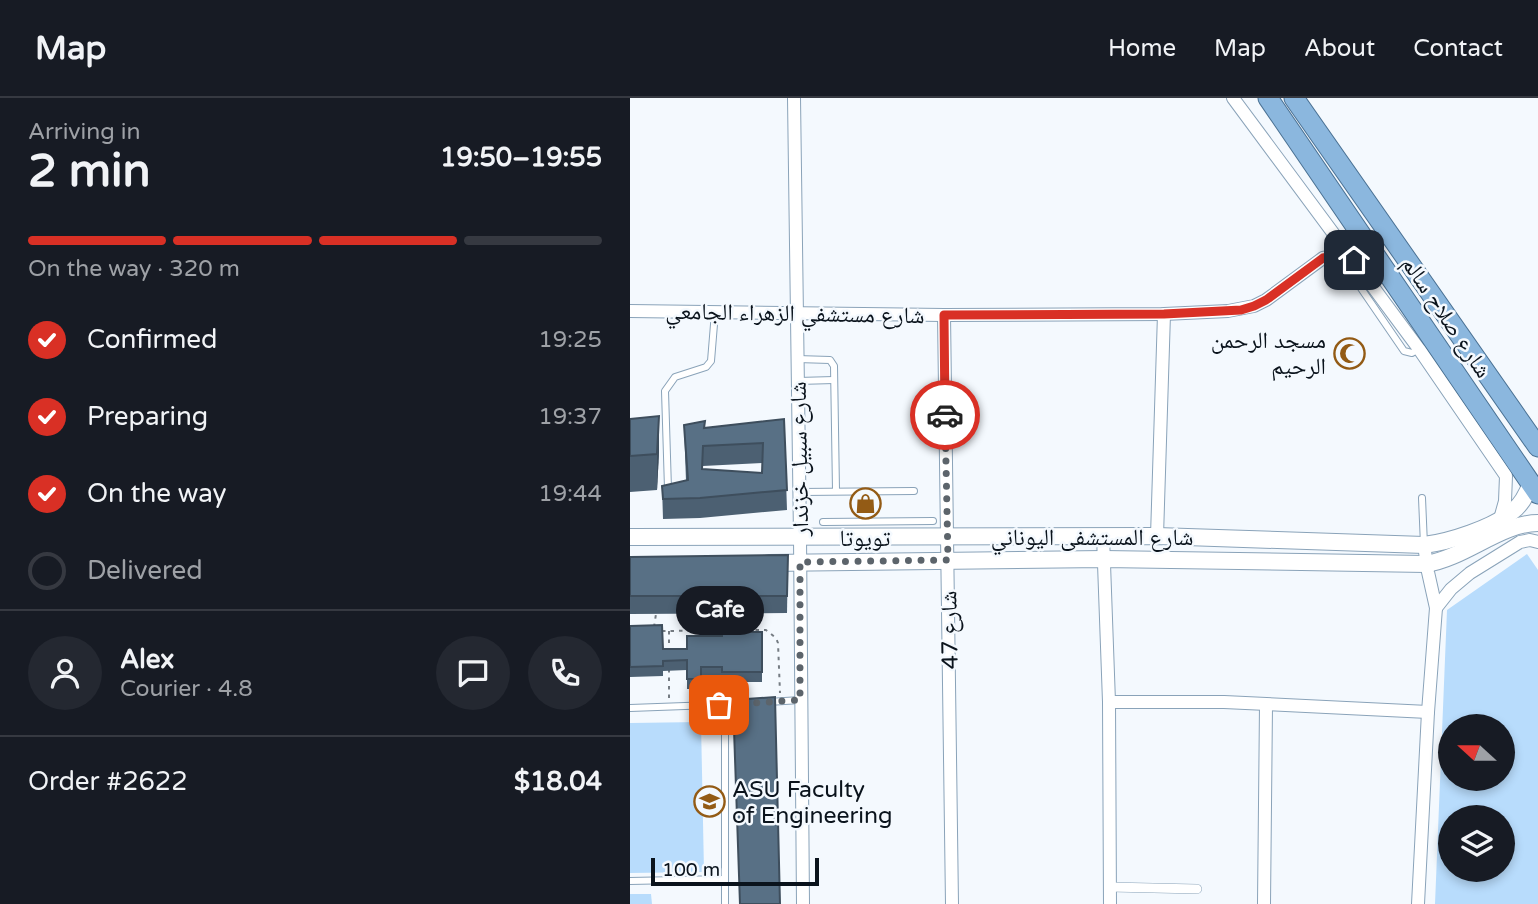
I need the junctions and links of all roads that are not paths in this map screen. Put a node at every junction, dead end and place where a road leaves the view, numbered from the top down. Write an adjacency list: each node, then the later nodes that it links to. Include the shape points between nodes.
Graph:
1 (794, 98): 10 (street, شارع سبيل خزندار)
2 (1233, 98): 5 (street)
3 (1268, 98): 18 (highway, شارع صلاح سالم)
4 (1294, 98): 16 (highway, شارع صلاح سالم)
5 (1324, 223): 6 (street, via 1328,237); 7 (street)
6 (1323, 258): 7 (street, via 1339,255); 11 (street, شارع مستشفي الزهراء الجامعي, via 1254,306)
7 (1354, 260): 23 (street, via 1506,476)
8 (630, 311): 9 (street, شارع مستشفي الزهراء الجامعي)
9 (715, 312): 10 (street, شارع مستشفي الزهراء الجامعي); 17 (lane, via 711,361 675,377 664,391)
10 (796, 313): 12 (street, شارع مستشفي الزهراء الجامعي); 13 (street, شارع سبيل خزندار)
11 (1164, 314): 12 (street, شارع مستشفي الزهراء الجامعي); 30 (street)
12 (944, 315): 28 (street, شارع 47)
13 (797, 359): 14 (lane, via 830,359); 15 (street, شارع سبيل خزندار)
14 (834, 380): 15 (lane); 19 (lane)
15 (798, 381): 21 (street, شارع سبيل خزندار)
16 (1538, 447)
17 (668, 489)
18 (1534, 489): 23 (street, شارع المستشفى اليوناني)
19 (836, 491): 20 (lane); 21 (lane)
20 (914, 491)
21 (799, 492): 32 (street, شارع سبيل خزندار)
22 (1422, 498): 34 (lane)
23 (1500, 519): 34 (street, شارع المستشفى اليوناني, via 1457,538)
24 (933, 521): 27 (lane)
25 (823, 522): 27 (lane)
26 (1538, 523): 39 (street, شارع المستشفى اليوناني, via 1520,525 1448,559)
27 (879, 529): 28 (street, شارع المستشفى اليوناني); 32 (street, شارع المستشفى اليوناني)
28 (947, 536): 29 (street, شارع المستشفى اليوناني); 36 (street, شارع 47)
29 (1103, 536): 30 (street, شارع المستشفى اليوناني); 35 (street)
30 (1157, 536): 34 (street, شارع المستشفى اليوناني)
31 (630, 537): 32 (street, شارع المستشفى اليوناني)
32 (800, 537): 37 (street, شارع سبيل خزندار)
33 (1538, 542): 40 (street, via 1520,542 1471,573)
34 (1424, 545): 39 (street)
35 (1104, 559): 36 (street, شارع المستشفى اليوناني); 39 (street, شارع المستشفى اليوناني); 43 (street)
36 (948, 560): 37 (street, شارع المستشفى اليوناني); 55 (street, شارع 47)
37 (800, 562): 38 (street, شارع المستشفى اليوناني); 41 (street, شارع سبيل خزندار)
38 (748, 563)
39 (1426, 564): 40 (street)
40 (1436, 608): 48 (street)
41 (800, 700): 42 (lane); 54 (street, شارع سبيل خزندار)
42 (766, 702)
43 (1110, 702): 46 (street); 51 (street)
44 (753, 703): 45 (lane)
45 (722, 705): 47 (lane); 49 (lane)
46 (1266, 705): 48 (street); 57 (street)
47 (630, 708)
48 (1428, 712): 58 (street)
49 (724, 879): 50 (lane); 53 (lane)
50 (630, 881)
51 (1110, 887): 52 (street); 56 (street)
52 (1197, 889)
53 (725, 904)
54 (803, 904)
55 (952, 904)
56 (1110, 904)
57 (1264, 904)
58 (1419, 904)

